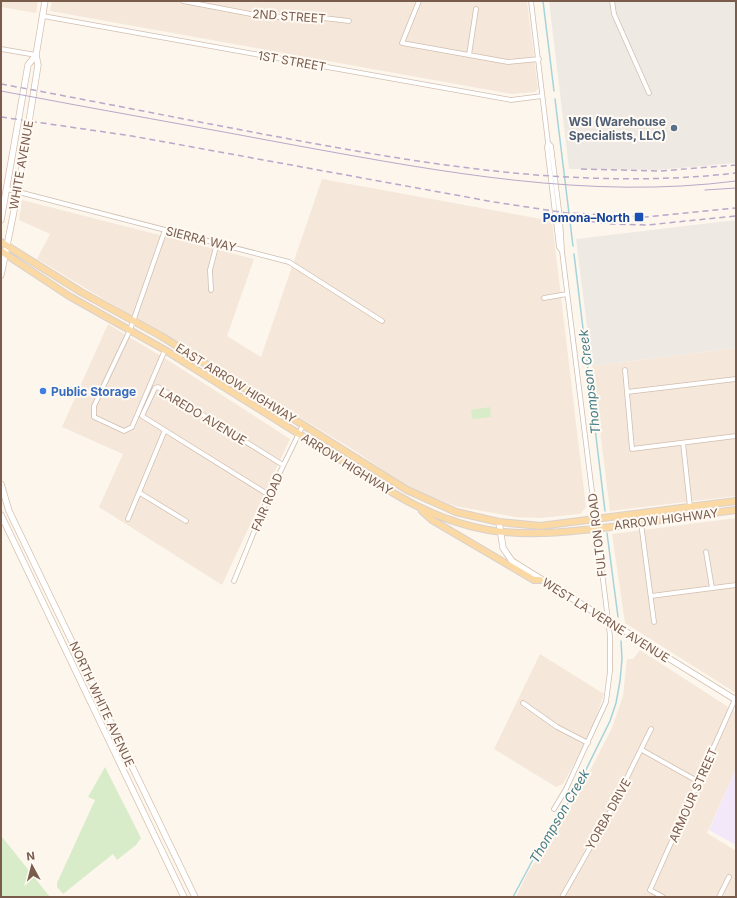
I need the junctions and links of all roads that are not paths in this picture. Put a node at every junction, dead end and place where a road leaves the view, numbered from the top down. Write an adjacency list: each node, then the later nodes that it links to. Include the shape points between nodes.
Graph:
1 (45, 1): 7 (main road, WHITE AVENUE)
2 (183, 1): 8 (street, 2ND STREET, via 266,17 315,17)
3 (419, 1): 11 (street, via 402,43)
4 (531, 1): 12 (street, FULTON ROAD)
5 (612, 1): 13 (street, via 614,13)
6 (476, 9): 11 (street)
7 (43, 16): 10 (main road, WHITE AVENUE); 14 (street, 1ST STREET, via 511,100)
8 (349, 21)
9 (1, 49): 10 (street)
10 (36, 55): 15 (main road, WHITE AVENUE, via 28,64); 16 (main road, WHITE AVENUE, via 38,65)
11 (469, 55): 12 (street, via 508,62)
12 (539, 58): 14 (street, FULTON ROAD)
13 (649, 93)
14 (542, 96): 24 (street, FULTON ROAD, via 548,142 551,146)
15 (6, 189): 16 (street, SIERRA WAY); 17 (main road, WHITE AVENUE)
16 (18, 191): 18 (street, SIERRA WAY); 19 (main road, WHITE AVENUE)
17 (1, 220)
18 (165, 230): 20 (street, SIERRA WAY); 26 (street)
19 (3, 243): 21 (main road, WHITE AVENUE); 26 (main road, EAST ARROW HIGHWAY)
20 (217, 243): 23 (street, via 210,270); 27 (street, SIERRA WAY, via 289,262)
21 (3, 252): 22 (main road, WHITE AVENUE); 28 (main road, ARROW HIGHWAY, via 69,296)
22 (1, 275)
23 (211, 290)
24 (567, 294): 25 (street); 50 (street, FULTON ROAD)
25 (544, 298)
26 (133, 321): 28 (street); 33 (main road, EAST ARROW HIGHWAY)
27 (382, 321)
28 (130, 330): 29 (main road, ARROW HIGHWAY); 29 (street, via 94,406 94,417 124,431 132,427)
29 (165, 350): 35 (main road, ARROW HIGHWAY)
30 (625, 370): 32 (street)
31 (736, 379): 32 (street)
32 (627, 392): 37 (street, via 632,449)
33 (303, 425): 35 (street, FAIR ROAD); 42 (main road, EAST ARROW HIGHWAY)
34 (165, 430): 38 (street, LAREDO AVENUE, via 142,416 155,388 158,387); 40 (street); 41 (street, LAREDO AVENUE)
35 (299, 433): 38 (street, FAIR ROAD); 45 (main road, ARROW HIGHWAY)
36 (736, 436): 37 (street)
37 (683, 443): 44 (street)
38 (283, 465): 41 (street, FAIR ROAD)
39 (1, 484): 73 (main road, NORTH WHITE AVENUE, via 9,510)
40 (140, 493): 49 (street); 51 (street)
41 (269, 495): 57 (street, FAIR ROAD)
42 (422, 499): 45 (street); 52 (main road, EAST ARROW HIGHWAY, via 456,512)
43 (736, 500): 44 (main road, ARROW HIGHWAY)
44 (690, 506): 48 (street); 50 (main road, ARROW HIGHWAY)
45 (418, 508): 55 (main road, ARROW HIGHWAY, via 460,524); 58 (main road, via 439,524 534,580)
46 (736, 510): 48 (main road, ARROW HIGHWAY)
47 (1, 515): 72 (main road, NORTH WHITE AVENUE)
48 (691, 516): 53 (main road, ARROW HIGHWAY)
49 (128, 519)
50 (595, 519): 52 (main road, ARROW HIGHWAY, via 540,526); 54 (street, FULTON ROAD)
51 (186, 521)
52 (498, 522): 55 (main road, WEST LA VERNE AVENUE)
53 (641, 523): 54 (main road, ARROW HIGHWAY); 61 (street)
54 (596, 528): 55 (main road, ARROW HIGHWAY, via 542,534); 62 (street, FULTON ROAD)
55 (500, 531): 58 (main road, WEST LA VERNE AVENUE, via 503,548 512,561)
56 (706, 552): 60 (street)
57 (234, 580)
58 (540, 580): 62 (main road, WEST LA VERNE AVENUE)
59 (736, 585): 60 (street)
60 (712, 588): 61 (street)
61 (651, 596): 63 (street)
62 (607, 621): 64 (main road, WEST LA VERNE AVENUE); 67 (street, FULTON ROAD, via 611,661 608,693)
63 (654, 622)
64 (735, 699): 69 (street, ARMOUR STREET)
65 (523, 703): 67 (street, via 557,727)
66 (651, 729): 68 (street, YORBA DRIVE)
67 (588, 743): 70 (street, FULTON ROAD)
68 (642, 750): 69 (street); 74 (street, YORBA DRIVE)
69 (699, 782): 75 (street, ARMOUR STREET, via 650,890)
70 (554, 809)
71 (729, 877): 76 (street)
72 (184, 897)
73 (195, 897)
74 (562, 897)
75 (663, 897)
76 (719, 897)

